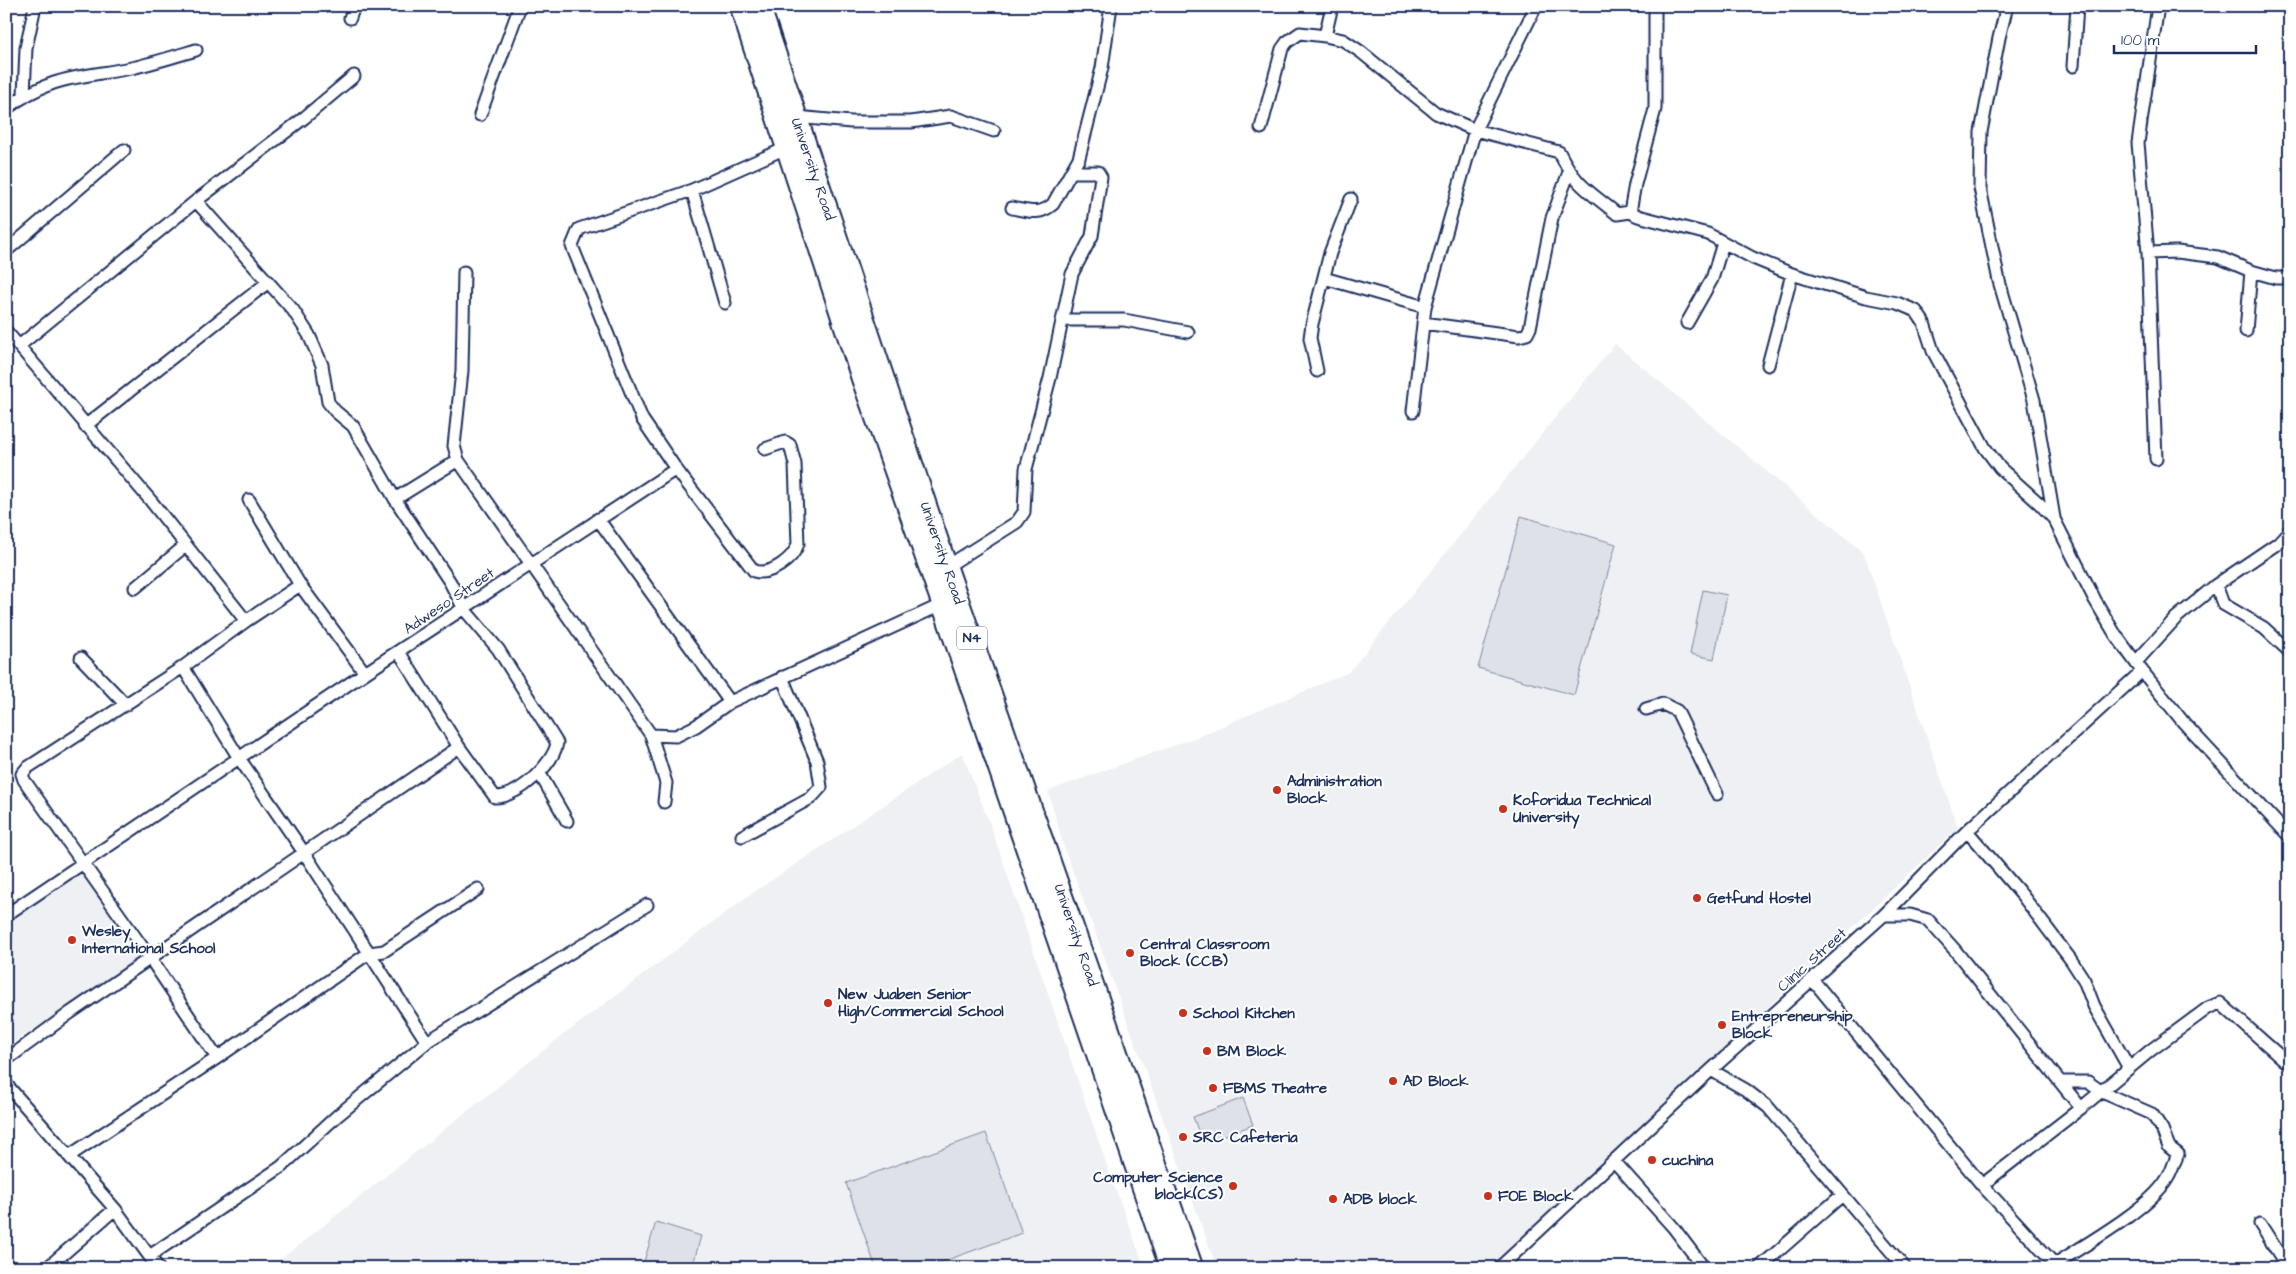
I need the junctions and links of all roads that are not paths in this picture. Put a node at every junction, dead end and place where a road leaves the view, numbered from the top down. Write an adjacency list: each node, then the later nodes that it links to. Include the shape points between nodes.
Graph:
1 (35, 6): 18 (street, via 26,48)
2 (354, 6): 13 (street)
3 (520, 6): 20 (street)
4 (741, 6): 25 (highway, University Road / N4)
5 (759, 6): 21 (highway, University Road / N4)
6 (1111, 6): 27 (street, via 1092,112 1079,158)
7 (1332, 6): 14 (street)
8 (1536, 6): 23 (street)
9 (1654, 6): 33 (street, via 1655,109)
10 (2007, 6): 63 (street, via 1981,132 1980,188 1999,281 2034,400)
11 (2077, 6): 16 (street)
12 (2158, 6): 36 (street, via 2138,143)
13 (350, 18)
14 (1326, 36): 22 (street, via 1300,33 1282,49); 23 (street, via 1343,40 1361,52 1436,113)
15 (196, 50): 18 (street, via 135,67 58,81)
16 (2073, 66)
17 (354, 76): 31 (street)
18 (24, 95): 19 (street)
19 (6, 110)
20 (480, 115)
21 (796, 117): 24 (street, via 851,122 911,122 952,116); 67 (highway, University Road / N4)
22 (1261, 128)
23 (1475, 130): 28 (street, via 1558,152); 44 (street)
24 (994, 131)
25 (786, 148): 29 (street); 71 (highway, University Road / N4, via 863,380)
26 (124, 150): 35 (street)
27 (1071, 172): 32 (street, via 1047,209 1039,213); 45 (street, via 1098,172 1101,177 1092,236 1072,274)
28 (1569, 172): 33 (street, via 1586,192 1617,214); 46 (street, via 1552,218 1527,334 1519,336)
29 (692, 190): 43 (street); 59 (street, via 578,229 572,246 642,419)
30 (1352, 199): 40 (street, via 1330,253)
31 (196, 201): 42 (street); 51 (street)
32 (1012, 208)
33 (1630, 212): 34 (street, via 1708,234)
34 (1723, 243): 39 (street); 47 (street, via 1712,279)
35 (6, 251)
36 (2148, 253): 37 (street, via 2177,252 2218,257); 57 (street)
37 (2251, 271): 41 (street); 49 (street)
38 (464, 272): 58 (street, via 462,371 454,446)
39 (1792, 274): 52 (street); 63 (street, via 1916,311 1924,323 1933,351 1985,448 2000,468 2042,504)
40 (1324, 278): 44 (street); 53 (street, via 1310,338)
41 (2290, 278)
42 (267, 283): 55 (street); 60 (street, via 293,310 309,335 322,365 328,402 353,426)
43 (725, 303)
44 (1425, 307): 46 (street)
45 (1062, 320): 50 (street, via 1124,320); 67 (street, via 1026,469 1022,518)
46 (1423, 323): 54 (street)
47 (1687, 323)
48 (6, 330): 51 (street)
49 (2246, 331)
50 (1188, 332)
51 (19, 346): 55 (street)
52 (1768, 365)
53 (1317, 371)
54 (1413, 411)
55 (85, 426): 65 (street)
56 (765, 449): 59 (street, via 785,442 790,445 795,464 798,544 796,551 776,568 754,571)
57 (2156, 459)
58 (458, 460): 60 (street); 66 (street)
59 (676, 469): 62 (street, Adweso Street)
60 (395, 499): 72 (street)
61 (249, 500): 68 (street)
62 (598, 519): 66 (street, Adweso Street); 81 (street)
63 (2054, 519): 77 (street, via 2095,600)
64 (2290, 530): 69 (street, Clinic Street, via 2278,543)
65 (186, 545): 70 (street); 73 (street)
66 (532, 563): 72 (street, Adweso Street); 84 (street)
67 (946, 567): 124 (highway, University Road / N4)
68 (300, 585): 73 (street); 79 (street)
69 (2216, 585): 75 (street, via 2223,604 2264,628); 77 (street, Clinic Street, via 2176,618)
70 (135, 588)
71 (943, 604): 80 (street); 123 (highway, University Road / N4)
72 (464, 609): 74 (street, Adweso Street); 87 (street, via 498,650 556,743)
73 (246, 621): 78 (street)
74 (399, 652): 79 (street, Adweso Street); 85 (street)
75 (2290, 652)
76 (81, 658): 82 (street)
77 (2139, 666): 91 (street, Clinic Street); 93 (street, via 2184,723)
78 (183, 667): 82 (street); 86 (street)
79 (365, 673): 86 (street, Adweso Street)
80 (782, 677): 81 (street); 92 (street, via 817,761 821,787 811,798)
81 (730, 702): 84 (street, via 676,736)
82 (126, 705): 95 (street, via 22,774)
83 (1646, 709): 88 (street, via 1662,704 1677,711)
84 (651, 735): 89 (street, via 666,783)
85 (459, 747): 87 (street, via 495,797 505,797); 94 (street)
86 (239, 758): 94 (street); 95 (street, Adweso Street)
87 (540, 774): 90 (street)
88 (1717, 794)
89 (664, 802)
90 (567, 821)
91 (1967, 831): 99 (street, Clinic Street); 107 (street, via 2022,895 2071,960)
92 (742, 836)
93 (2290, 837)
94 (305, 854): 100 (street); 101 (street)
95 (82, 862): 98 (street, Adweso Street); 101 (street)
96 (478, 889): 100 (street, via 384,951)
97 (647, 905): 103 (street)
98 (6, 915)
99 (1884, 915): 102 (street, Clinic Street); 109 (street, via 1910,915 1928,920)
100 (369, 953): 103 (street); 104 (street)
101 (150, 958): 104 (street); 105 (street)
102 (1812, 979): 108 (street, Clinic Street); 115 (street)
103 (427, 1042): 119 (street, via 337,1116 281,1168)
104 (217, 1058): 113 (street)
105 (6, 1060)
106 (2290, 1065): 107 (street, via 2220,1003 2208,1008)
107 (2129, 1068): 111 (street)
108 (1711, 1070): 114 (street, Clinic Street); 116 (street, via 1768,1107)
109 (2062, 1082): 111 (street, via 2088,1082); 112 (street)
110 (6, 1084): 113 (street)
111 (2102, 1092): 112 (street); 120 (street, via 2152,1114 2169,1148 2178,1154 2167,1180 2147,1200 2127,1218)
112 (2081, 1108): 115 (street)
113 (69, 1156): 117 (street)
114 (1614, 1161): 125 (street, Clinic Street); 126 (street, via 1673,1227)
115 (1982, 1185): 120 (street)
116 (1842, 1196): 127 (street); 128 (street)
117 (115, 1209): 119 (street); 121 (street)
118 (2260, 1224): 129 (street)
119 (151, 1255): 122 (street)
120 (2057, 1266)
121 (47, 1268)
122 (158, 1268)
123 (1171, 1268)
124 (1192, 1268)
125 (1499, 1268)
126 (1704, 1268)
127 (1759, 1268)
128 (1905, 1268)
129 (2288, 1268)

